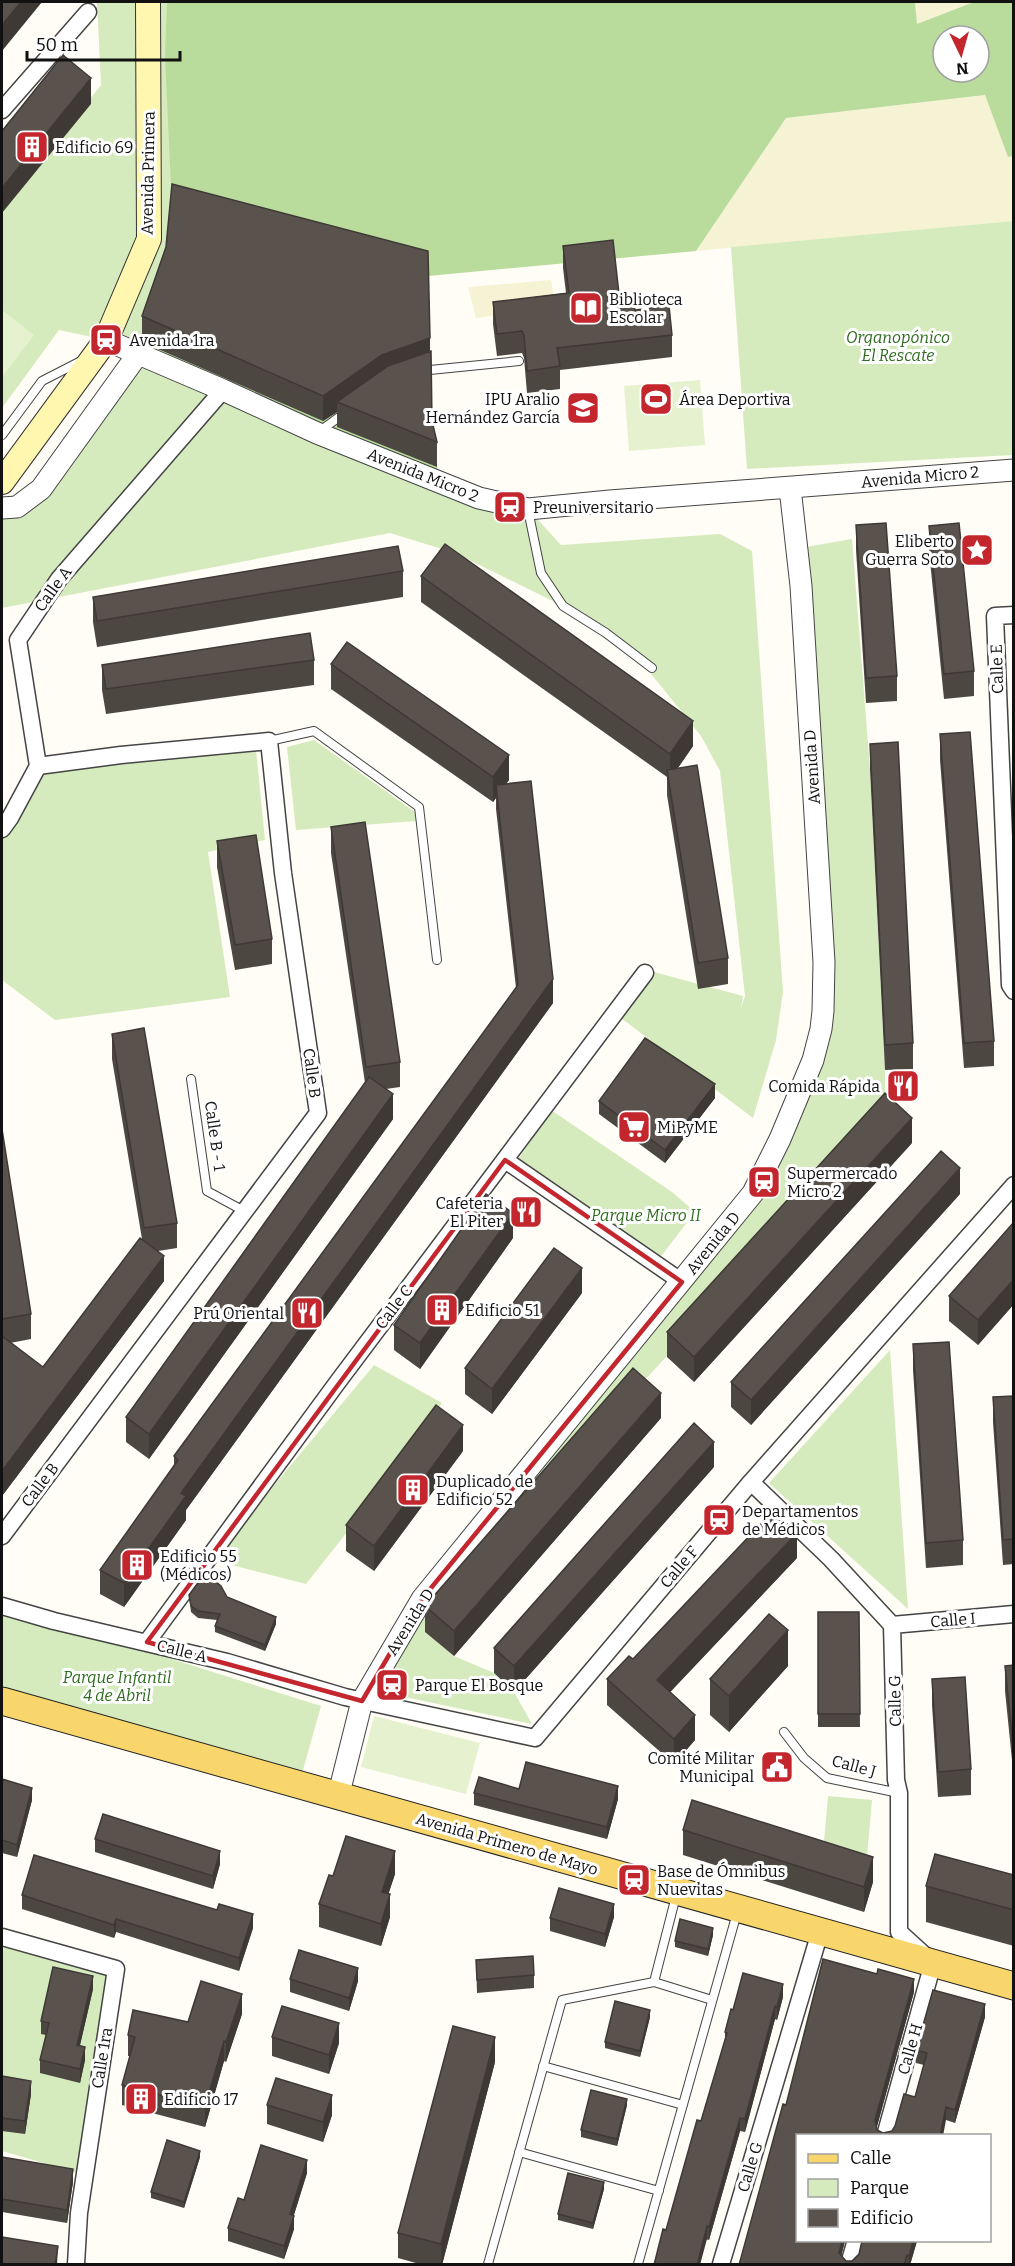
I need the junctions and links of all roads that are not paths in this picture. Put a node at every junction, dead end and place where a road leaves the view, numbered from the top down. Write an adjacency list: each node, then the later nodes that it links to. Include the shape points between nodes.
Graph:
1 (148, 2): 4 (main road, Avenida Primera, via 149,239)
2 (88, 12): 3 (street)
3 (2, 110)
4 (100, 347): 5 (street, Avenida Micro 2); 11 (lane, via 42,381); 13 (main road, Avenida Primera)
5 (138, 354): 8 (street, Avenida Micro 2); 15 (street, via 41,489 17,507)
6 (519, 361): 7 (lane, via 430,370)
7 (412, 376)
8 (223, 390): 10 (street, Avenida Micro 2); 20 (street, Calle A, via 59,579 18,640)
9 (350, 409): 10 (lane)
10 (317, 434): 16 (street, Avenida Micro 2, via 479,498)
11 (2, 435)
12 (1014, 470): 14 (street, Avenida Micro 2)
13 (2, 482)
14 (790, 488): 16 (street, Avenida Micro 2); 29 (street, Avenida D, via 798,548 816,812 824,962 821,1029 813,1060 753,1193)
15 (2, 508)
16 (528, 510): 18 (lane, via 541,573 563,606)
17 (1014, 615): 24 (street, Calle E, via 995,616 1010,986)
18 (652, 668)
19 (269, 741): 20 (street); 22 (lane, via 314,730 419,807); 28 (street, Calle B, via 283,873 318,1113)
20 (38, 766): 21 (street)
21 (2, 829)
22 (437, 960)
23 (645, 973): 26 (street, Calle C)
24 (1014, 991)
25 (191, 1079): 28 (lane, Calle B - 1, via 207,1191)
26 (505, 1160): 29 (street); 35 (street, Calle C)
27 (1014, 1185): 30 (street, Calle F)
28 (244, 1211): 31 (street, Calle B)
29 (682, 1282): 37 (street, Avenida D, via 422,1599)
30 (751, 1482): 34 (street); 37 (street, Calle F, via 535,1738)
31 (2, 1536)
32 (2, 1606): 35 (street, Calle A)
33 (1014, 1614): 34 (street, Calle I)
34 (892, 1625): 39 (street, Calle G)
35 (147, 1642): 37 (street, Calle A)
36 (2, 1701): 40 (main road, Avenida Primero de Mayo)
37 (362, 1701): 40 (street, Avenida D)
38 (784, 1732): 39 (lane, Calle J, via 826,1778)
39 (898, 1793): 45 (street, Calle G, via 899,1932)
40 (338, 1797): 41 (main road, Avenida Primero de Mayo)
41 (677, 1893): 42 (main road, Avenida Primero de Mayo); 46 (lane)
42 (738, 1909): 43 (main road, Avenida Primero de Mayo); 48 (lane)
43 (820, 1932): 45 (main road, Avenida Primero de Mayo); 58 (street, Calle G)
44 (2, 1937): 55 (street, Calle 1ra, via 116,1969 79,2213)
45 (933, 1963): 47 (main road, Avenida Primero de Mayo); 51 (street, Calle H)
46 (654, 1982): 48 (lane); 49 (lane, via 562,2000)
47 (1014, 1986)
48 (712, 2000): 50 (lane)
49 (543, 2066): 50 (lane); 52 (lane)
50 (683, 2105): 53 (lane)
51 (886, 2134)
52 (519, 2152): 53 (lane); 56 (lane)
53 (658, 2191): 57 (lane)
54 (856, 2242): 59 (street)
55 (76, 2265)
56 (488, 2265)
57 (638, 2265)
58 (721, 2265)
59 (849, 2265)

